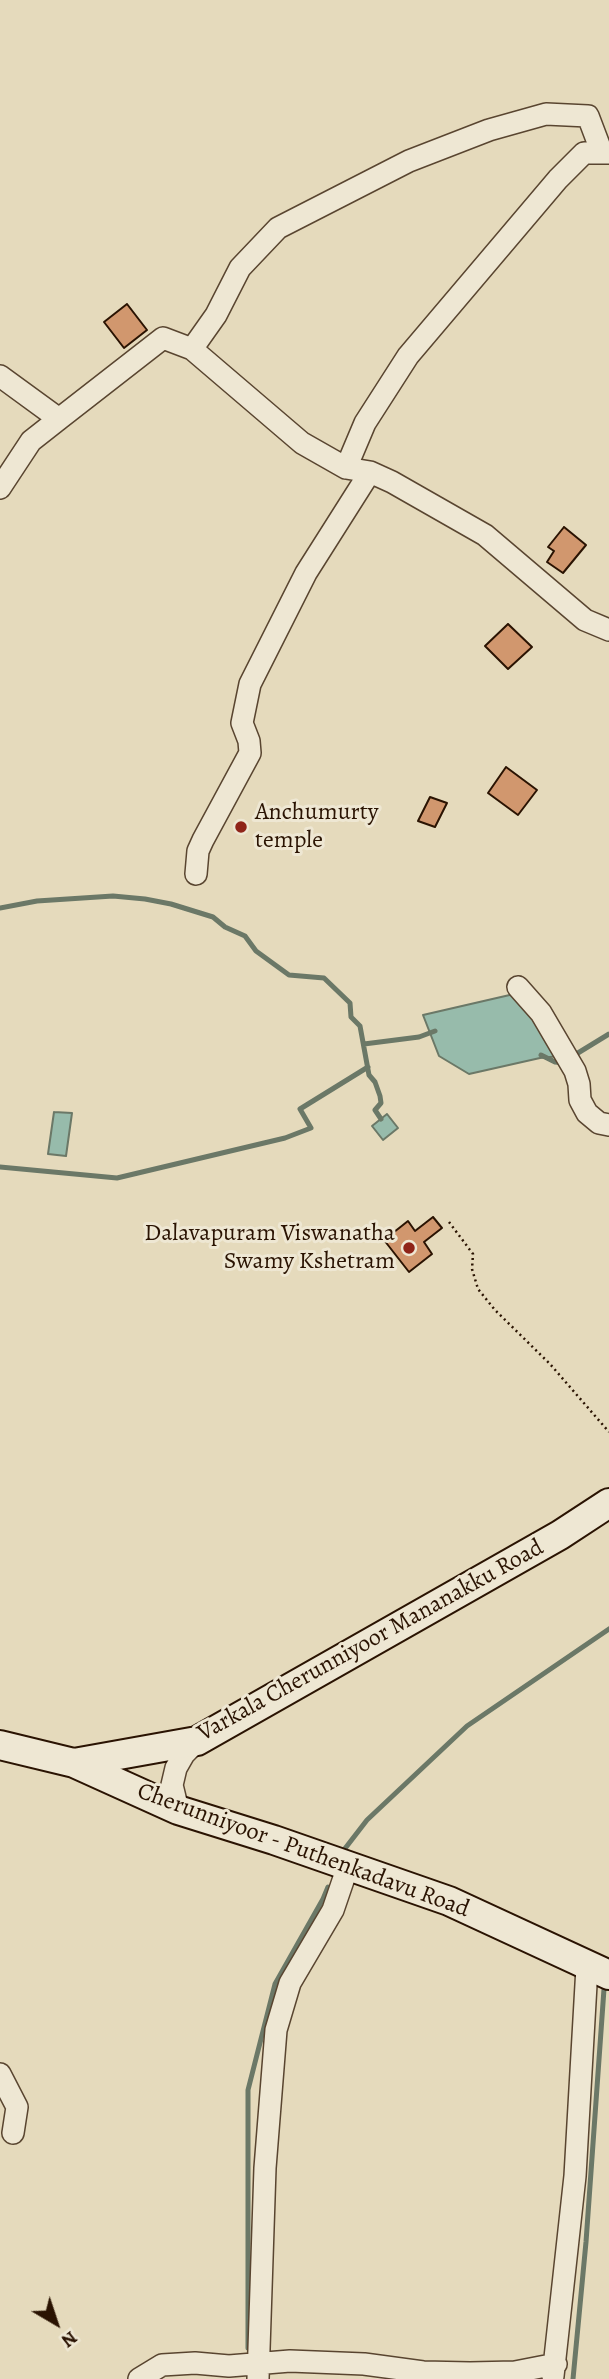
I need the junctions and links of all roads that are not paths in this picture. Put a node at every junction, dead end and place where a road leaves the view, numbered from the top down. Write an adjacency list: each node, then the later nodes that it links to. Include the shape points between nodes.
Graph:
1 (605, 153): 2 (street, via 588,116 546,114 409,160 278,228 240,268); 5 (street, via 584,153 558,179 408,356 365,423)
2 (192, 349): 4 (street, via 163,338); 5 (street, via 302,443)
3 (0, 376): 4 (street)
4 (59, 419): 7 (street, via 31,441)
5 (346, 468): 6 (street)
6 (370, 472): 8 (street, via 485,535 584,620); 9 (street, via 306,573 250,684 242,723 250,753 198,851)
7 (0, 488)
8 (609, 630)
9 (196, 874)
10 (518, 987): 11 (street, via 541,1013 574,1069 587,1112)
11 (609, 1125)
12 (609, 1503): 13 (main road, Varkala Cherunniyoor Mananakku Road, via 561,1535)
13 (197, 1741): 15 (main road, Varkala Cherunniyoor Mananakku Road); 16 (street, via 176,1768 172,1786)
14 (0, 1745): 15 (main road, Varkala Cherunniyoor Mananakku Road)
15 (74, 1763): 16 (main road, Cherunniyoor - Puthenkadavu Road)
16 (178, 1810): 17 (main road, Cherunniyoor - Puthenkadavu Road)
17 (348, 1866): 18 (main road, Cherunniyoor - Puthenkadavu Road, via 449,1901); 21 (street, via 333,1910 290,1983 276,2030 265,2168)
18 (598, 1971): 22 (street)
19 (0, 2074): 20 (street, via 17,2107)
20 (13, 2133)
21 (258, 2370): 22 (street, via 290,2361 423,2372); 23 (street, via 195,2363 162,2365)
22 (554, 2372)
23 (139, 2379)

